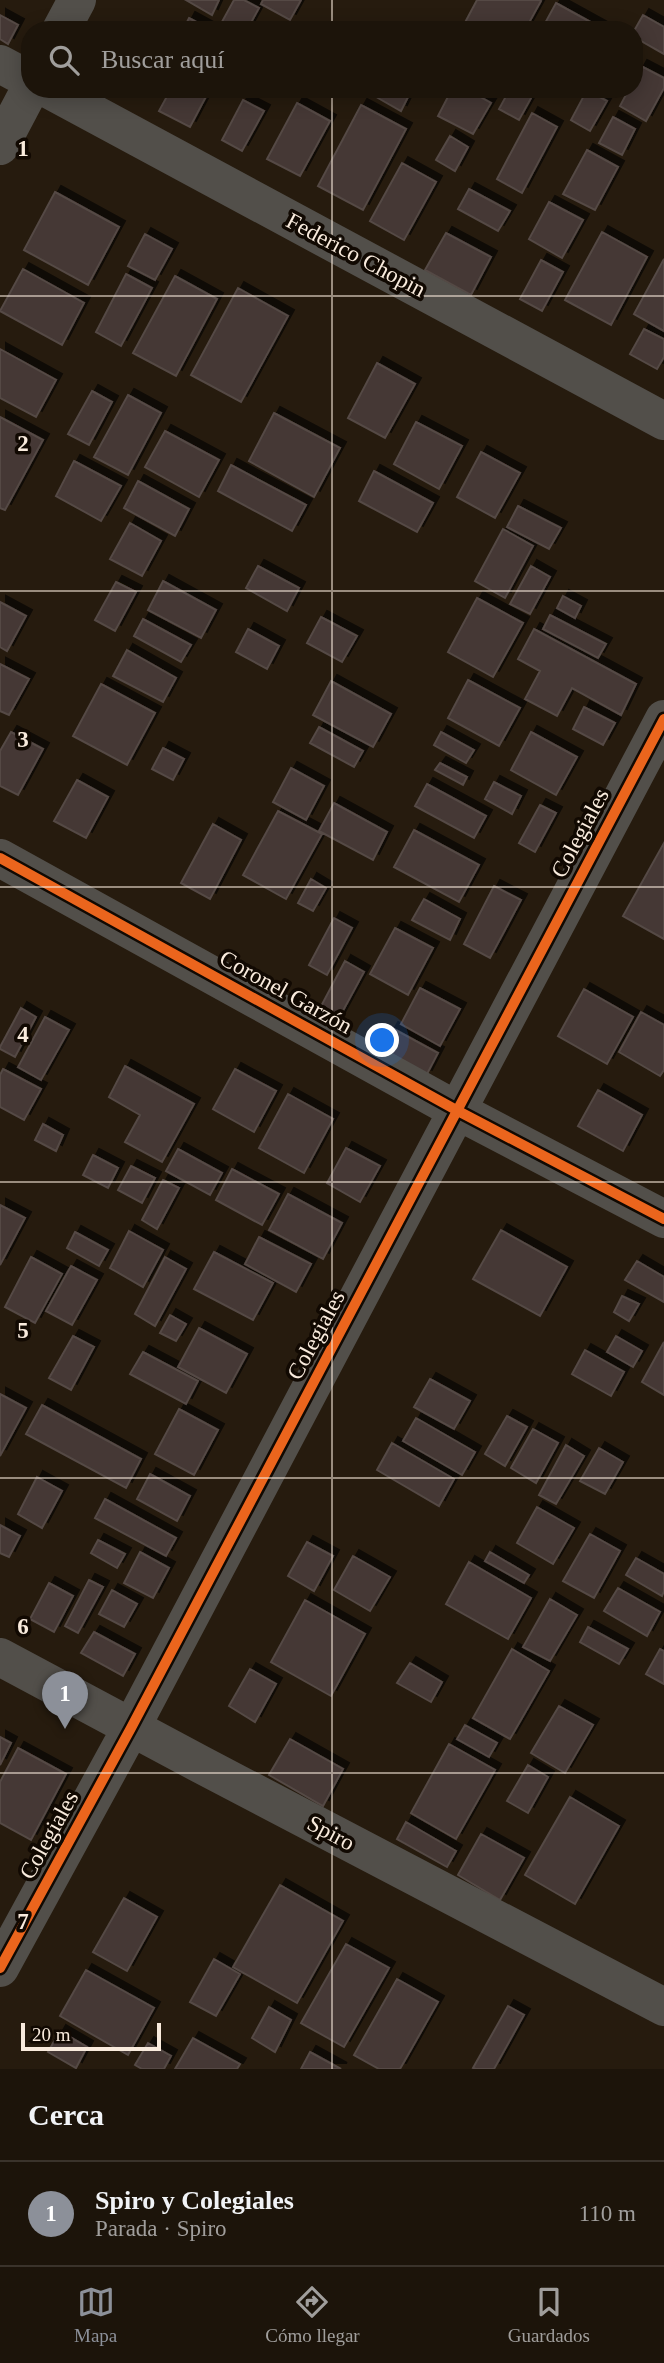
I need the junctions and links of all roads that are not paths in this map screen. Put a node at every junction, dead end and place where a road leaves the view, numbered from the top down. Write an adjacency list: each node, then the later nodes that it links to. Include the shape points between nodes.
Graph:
1 (77, 0): 2 (street)
2 (66, 21)
3 (0, 64): 4 (street)
4 (21, 75)
5 (25, 98): 7 (street)
6 (65, 98): 8 (street, Federico Chopin)
7 (0, 146)
8 (664, 421)
9 (664, 719): 11 (street, Colegiales)
10 (0, 858): 11 (street, Coronel Garzón)
11 (458, 1111): 12 (street, Coronel Garzón); 14 (street, Colegiales)
12 (664, 1219)
13 (0, 1657): 14 (street, Spiro)
14 (131, 1728): 15 (street, Colegiales); 16 (street, Spiro)
15 (0, 1968)
16 (664, 2007)

